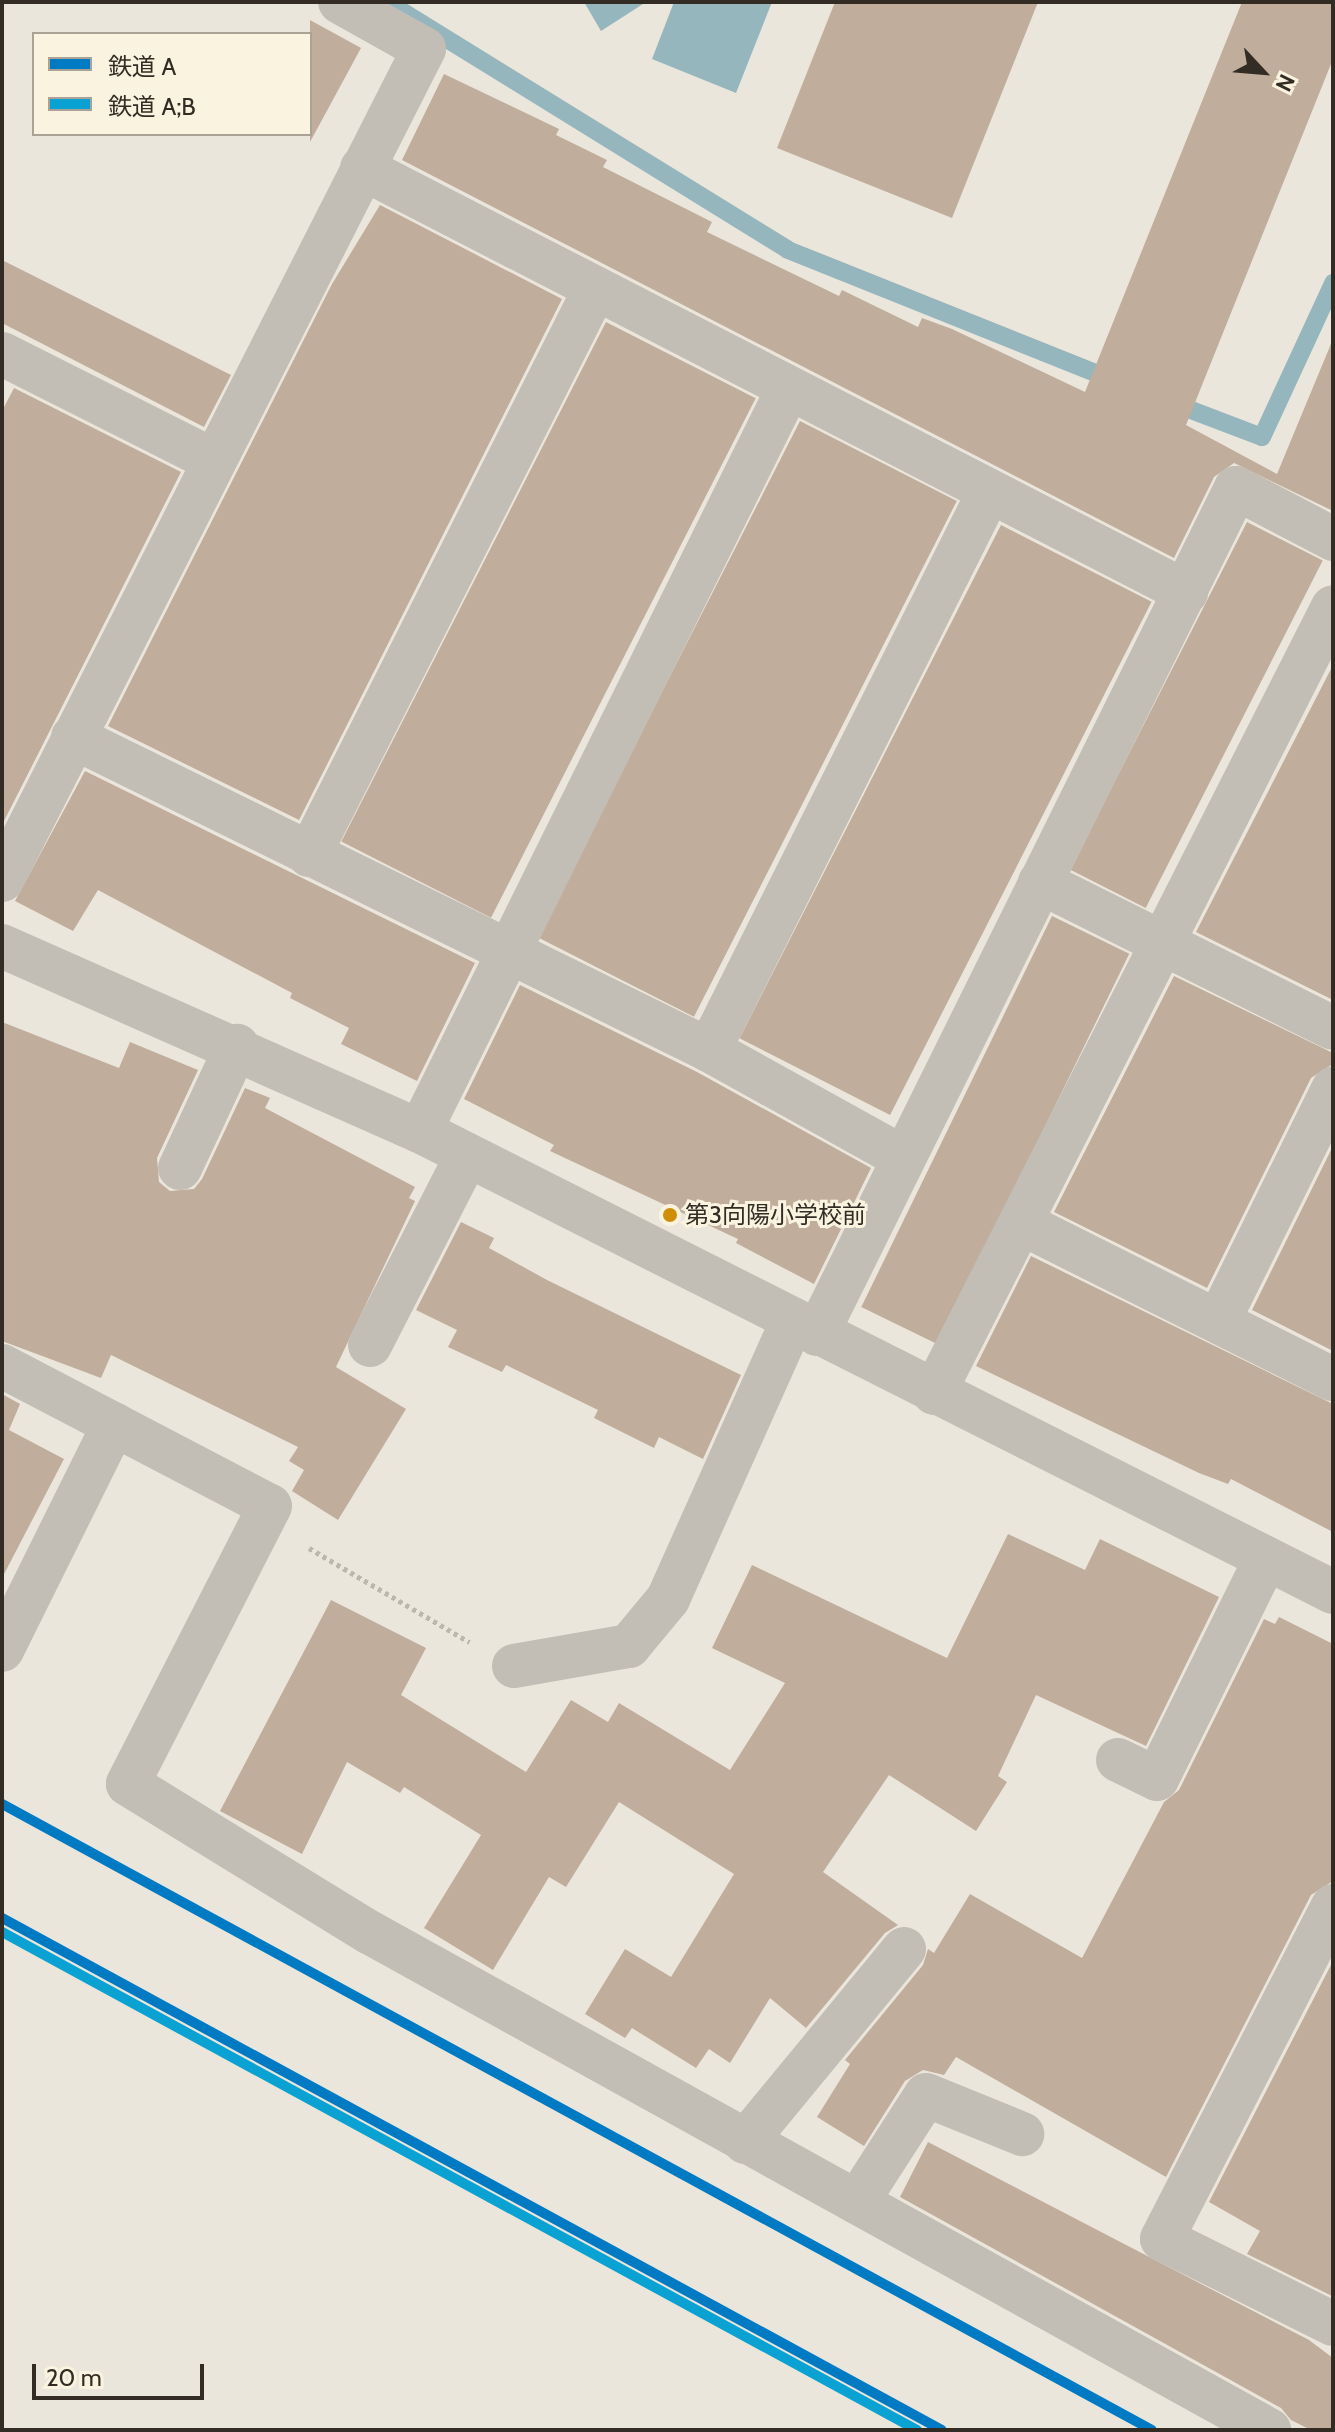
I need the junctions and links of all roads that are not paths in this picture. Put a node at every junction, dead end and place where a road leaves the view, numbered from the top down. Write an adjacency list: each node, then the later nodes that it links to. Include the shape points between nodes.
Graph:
1 (340, 2): 2 (street, via 424,49)
2 (362, 168): 3 (street); 6 (street)
3 (595, 289): 5 (street); 12 (street)
4 (5, 362): 6 (street)
5 (788, 389): 7 (street); 17 (street)
6 (213, 460): 11 (street)
7 (989, 492): 9 (street); 20 (street)
8 (1333, 539): 9 (street, via 1236,488)
9 (1186, 592): 14 (street)
10 (1333, 607): 15 (street)
11 (73, 737): 12 (street); 13 (street)
12 (309, 855): 17 (street)
13 (2, 880)
14 (1040, 882): 15 (street); 24 (street)
15 (1162, 940): 18 (street); 26 (street)
16 (2, 946): 19 (street)
17 (508, 953): 20 (street); 22 (street)
18 (1333, 1028)
19 (237, 1046): 22 (street); 25 (street)
20 (709, 1050): 24 (street)
21 (1333, 1089): 27 (street)
22 (420, 1131): 23 (street)
23 (466, 1157): 28 (street); 29 (street)
24 (902, 1157): 28 (street)
25 (180, 1168)
26 (1021, 1223): 27 (street); 32 (street)
27 (1219, 1320): 31 (street)
28 (805, 1328): 32 (street); 37 (street, via 668,1599 629,1646)
29 (370, 1345)
30 (2, 1366): 33 (street)
31 (1333, 1379)
32 (934, 1393): 34 (street)
33 (114, 1424): 36 (street); 42 (street, via 270,1506 128,1784 369,1932)
34 (1266, 1558): 35 (street); 38 (street, via 1157,1779)
35 (1333, 1592)
36 (2, 1650)
37 (514, 1666)
38 (1118, 1760)
39 (1333, 1906): 44 (street, via 1162,2239)
40 (904, 1949): 42 (street)
41 (1022, 2134): 43 (street, via 926,2095)
42 (745, 2142): 43 (street)
43 (857, 2202): 45 (street)
44 (1333, 2324)
45 (1269, 2430)

